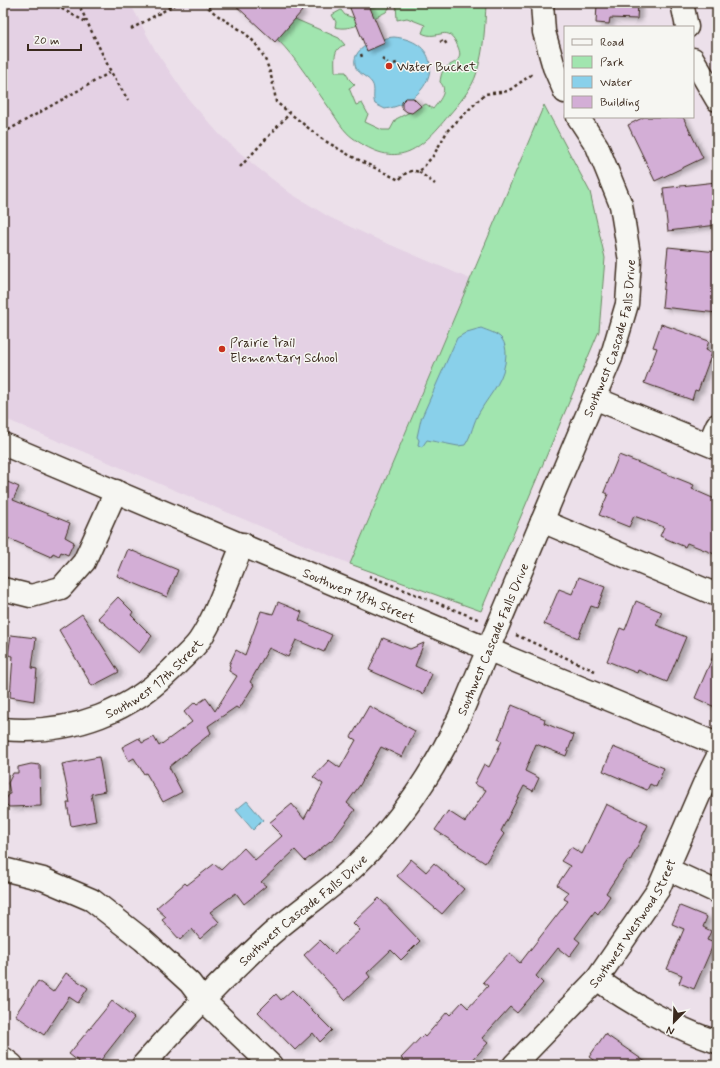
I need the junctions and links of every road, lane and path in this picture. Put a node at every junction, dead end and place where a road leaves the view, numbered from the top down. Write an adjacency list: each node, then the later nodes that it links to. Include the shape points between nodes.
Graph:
1 (51, 3): 7 (path)
2 (78, 3): 7 (path)
3 (178, 3): 9 (path)
4 (204, 3): 22 (path, via 217,16 251,38 271,70 276,102)
5 (542, 3): 19 (street, via 544,32)
6 (682, 3): 8 (street)
7 (87, 22): 17 (path)
8 (687, 26)
9 (131, 29)
10 (440, 42): 11 (path, via 444,40)
11 (447, 45)
12 (382, 59): 15 (path)
13 (694, 61): 21 (street)
14 (399, 62): 16 (path)
15 (388, 63)
16 (394, 64)
17 (110, 72): 20 (path); 24 (path)
18 (534, 73): 26 (path, via 508,91 485,94 448,130 433,156)
19 (564, 90)
20 (128, 100)
21 (717, 100)
22 (290, 113): 25 (path); 26 (path, via 322,139 399,180 404,173 414,170)
23 (579, 118): 28 (street, Southwest Cascade Falls Drive, via 597,146 621,205 630,261 627,304 611,358)
24 (3, 133)
25 (240, 167)
26 (419, 172): 27 (path)
27 (435, 184)
28 (594, 398): 29 (street); 32 (street, Southwest Cascade Falls Drive)
29 (714, 439)
30 (3, 444): 31 (street, Southwest 18th Street)
31 (116, 491): 33 (street, Southwest 18th Street); 34 (street, via 84,562 61,588 31,596)
32 (542, 521): 35 (street); 36 (street, Southwest Cascade Falls Drive)
33 (243, 544): 36 (street, Southwest 18th Street); 37 (street, Southwest 17th Street, via 224,592 199,641 162,680 132,702 94,720 26,731)
34 (3, 589)
35 (717, 595)
36 (487, 649): 38 (street, Southwest 18th Street); 44 (street, Southwest Cascade Falls Drive, via 447,745 398,818 356,865 271,934)
37 (3, 729)
38 (717, 744)
39 (717, 758): 41 (street, Southwest Westwood Street)
40 (3, 869): 44 (street, via 43,879 92,900 143,940 190,983)
41 (667, 869): 42 (street); 43 (street, Southwest Westwood Street, via 658,890)
42 (717, 892)
43 (596, 980): 45 (street, via 622,998 701,1037); 50 (street, Southwest Westwood Street)
44 (202, 999): 48 (street, Southwest Cascade Falls Drive); 49 (street)
45 (717, 1042)
46 (3, 1058): 47 (street)
47 (12, 1065)
48 (143, 1065)
49 (271, 1065)
50 (514, 1065)

